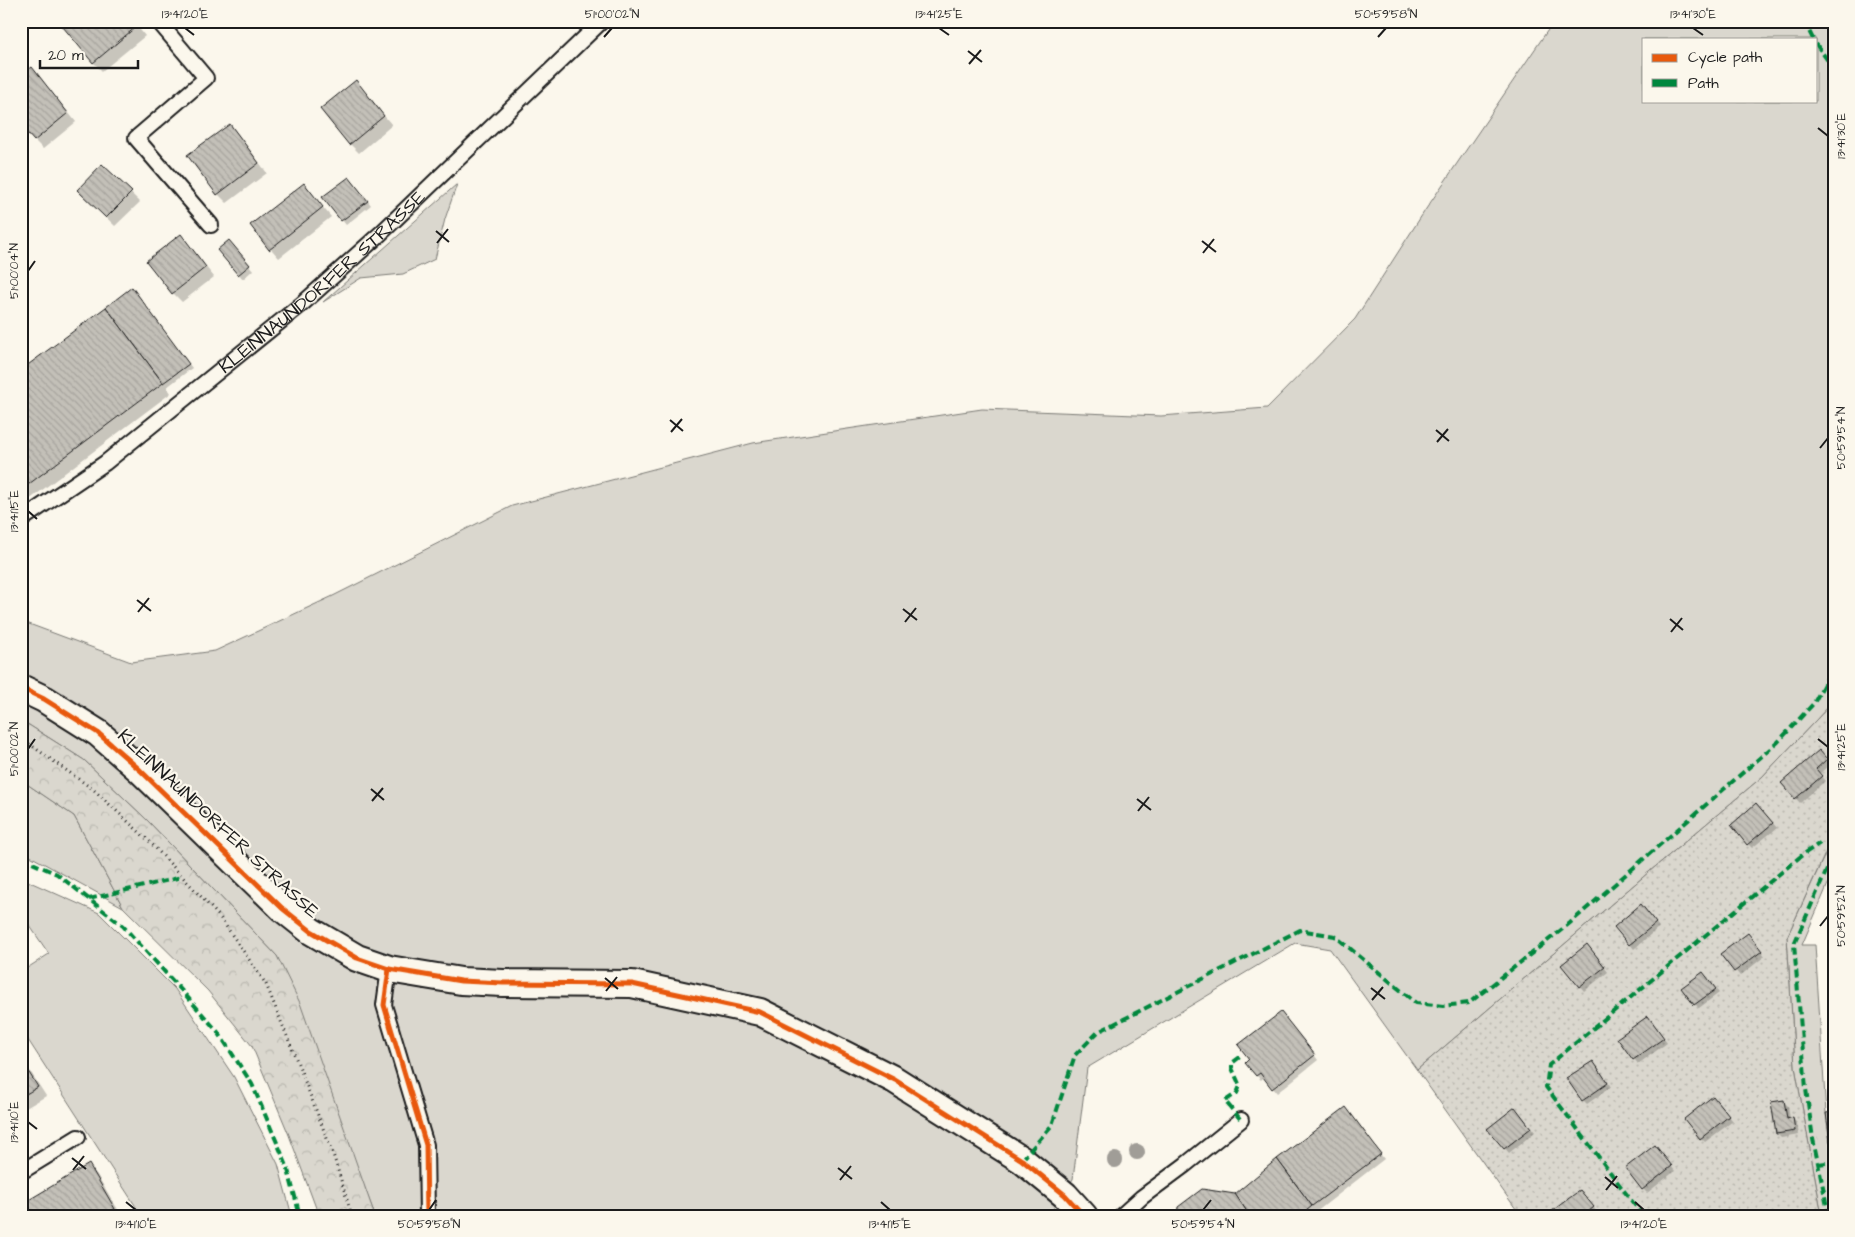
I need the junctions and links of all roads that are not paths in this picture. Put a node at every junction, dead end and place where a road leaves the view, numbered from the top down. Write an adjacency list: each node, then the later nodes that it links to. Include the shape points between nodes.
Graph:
1 (158, 21): 3 (lane, via 206,78 136,138)
2 (602, 21): 4 (lane, KLEINNAUNDORFER STRASSE, via 380,234 302,304 105,463)
3 (210, 225)
4 (21, 520)
5 (21, 688): 6 (street, KLEINNAUNDORFER STRASSE, via 98,733 282,908 312,931 357,958)
6 (389, 969): 10 (lane, via 384,1005 426,1146); 11 (street, KLEINNAUNDORFER STRASSE, via 461,981 632,984 760,1012 895,1080 1022,1160 1065,1195)
7 (1241, 1120): 12 (lane)
8 (78, 1137): 9 (lane)
9 (21, 1172)
10 (427, 1216)
11 (1084, 1216)
12 (1121, 1216)

